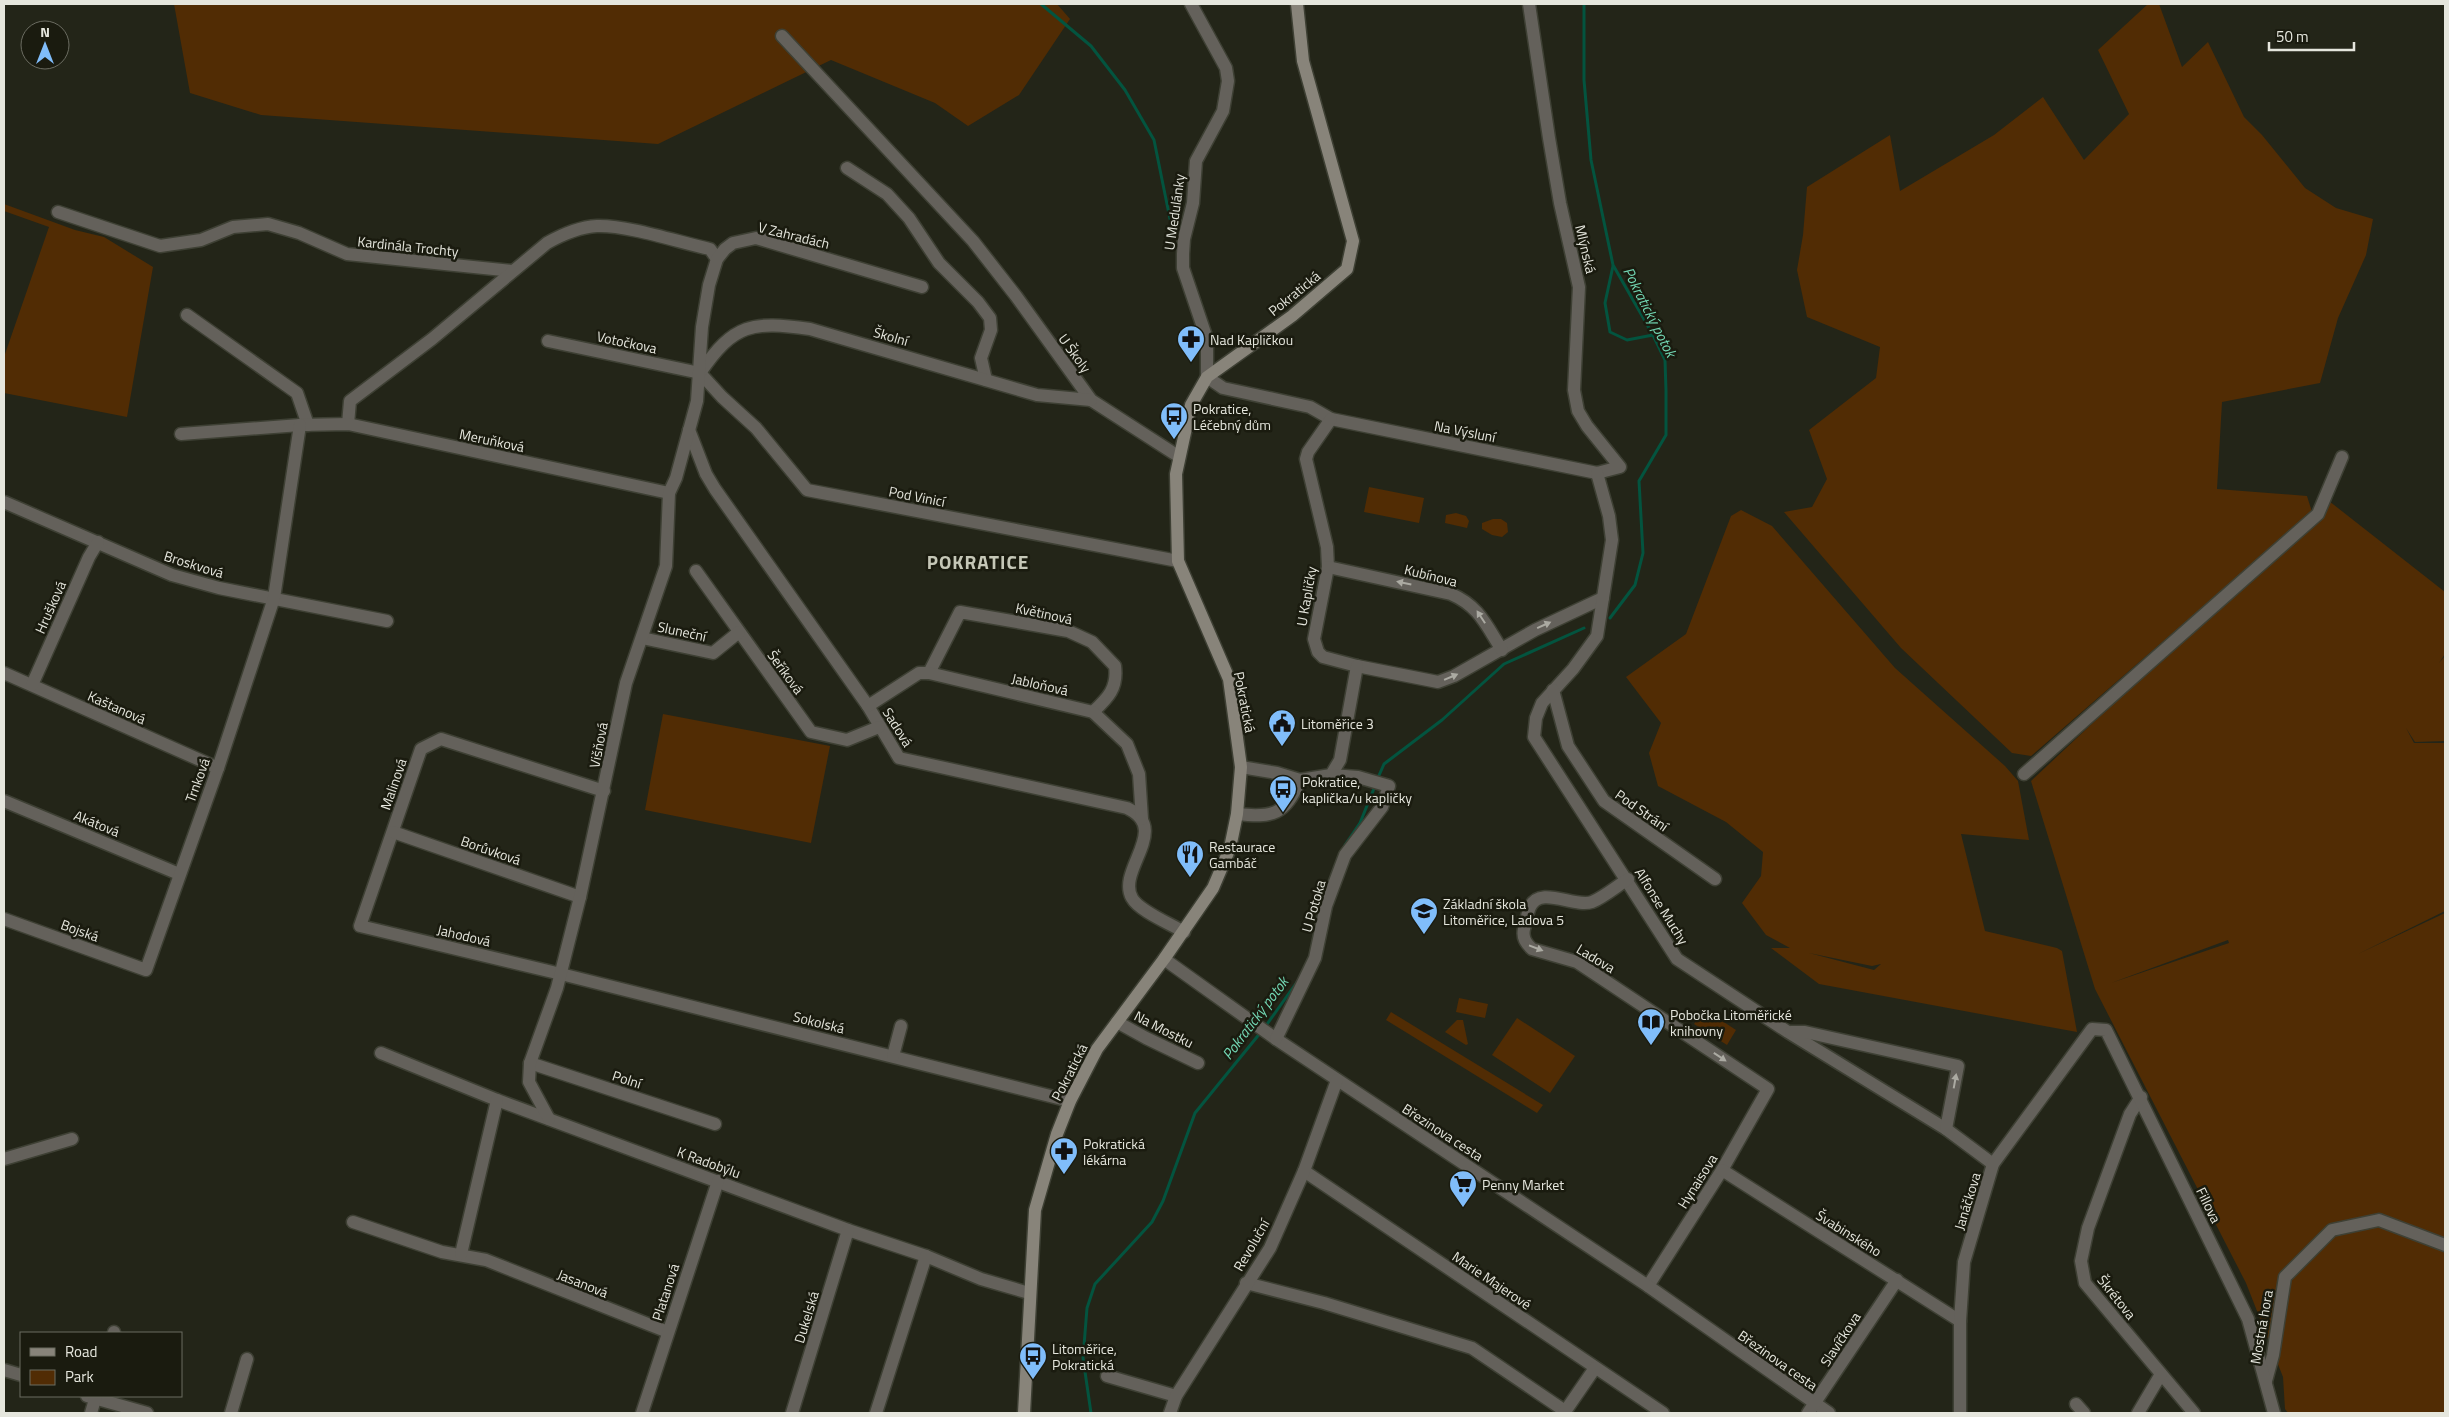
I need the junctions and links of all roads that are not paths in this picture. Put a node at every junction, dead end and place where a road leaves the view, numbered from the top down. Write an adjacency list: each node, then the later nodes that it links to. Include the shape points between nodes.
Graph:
1 (1190, 4): 13 (street, U Medulánky, via 1226,68 1228,81 1223,111 1196,161 1193,203 1184,239 1183,268 1207,339)
2 (1297, 4): 13 (street, Pokratická, via 1303,61 1353,241 1346,269 1292,316)
3 (1529, 4): 23 (street, Mlýnská, via 1560,203 1579,287 1574,390 1578,411 1586,426 1620,467)
4 (782, 36): 15 (street, U Školy, via 973,241)
5 (848, 168): 14 (street, via 887,194 916,227 939,263 990,318 991,330 981,358)
6 (58, 212): 8 (street, Kardinála Trochty, via 160,246 202,240 233,227 268,224 299,233 347,254)
7 (717, 260): 8 (street, via 710,249 596,226 559,236); 9 (street, V Zahradách, via 733,242 756,238); 12 (street, V Zahradách, via 702,327)
8 (512, 271): 17 (street, via 432,339 350,401)
9 (922, 287)
10 (187, 315): 18 (street, via 292,389 300,399)
11 (548, 340): 12 (street, Votočkova)
12 (700, 373): 14 (street, Školní, via 728,338 750,327 764,325 810,329); 19 (street, Višňová); 27 (street, Pod Vinicí, via 756,428 807,490)
13 (1207, 377): 16 (street, Na Výsluní, via 1223,388 1310,407); 21 (street, Pokratická, via 1193,399)
14 (986, 380): 15 (street, Školní, via 1037,395)
15 (1091, 400): 21 (street, U Školy)
16 (1331, 419): 23 (street, Na Výsluní); 28 (street, U Kapličky, via 1308,452 1307,469 1327,547)
17 (348, 424): 18 (street, Meruňková); 24 (street, Meruňková)
18 (304, 425): 20 (street, Meruňková); 30 (street, Trnková)
19 (689, 430): 24 (street, Višňová); 41 (street, Sadová, via 714,490)
20 (181, 434)
21 (1178, 456): 27 (street, Pokratická, via 1175,486)
22 (2342, 457): 46 (street, via 2318,514)
23 (1597, 473): 31 (street, via 1612,530)
24 (669, 493): 34 (street, Višňová, via 666,566)
25 (4, 502): 26 (street, Broskvová)
26 (98, 542): 30 (street, Broskvová, via 172,575); 39 (street, Hrušková)
27 (1178, 561): 44 (street, Pokratická, via 1229,680)
28 (1328, 567): 35 (street, Kubínova, one-way to 28, via 1467,600); 36 (street, U Kapličky, via 1315,645 1323,657)
29 (696, 570): 33 (street, Šeříková)
30 (274, 598): 32 (street, Broskvová); 45 (street, Trnková)
31 (1603, 598): 35 (street, one-way to 31, via 1535,630); 40 (street, Alfonse Muchy, via 1597,636 1573,670)
32 (387, 621)
33 (739, 632): 34 (street, Sluneční, via 714,653); 43 (street, Šeříková, via 811,732 847,740)
34 (642, 638): 49 (street, Višňová, via 622,697)
35 (1502, 650): 36 (street, one-way to 35, via 1438,682)
36 (1357, 666): 47 (street, via 1340,760)
37 (4, 672): 39 (street, Kaštanová)
38 (929, 673): 41 (street, via 919,673); 42 (street, Jabloňová); 42 (street, Květinová, via 960,612 1068,631 1092,642 1115,666 1112,694)
39 (32, 685): 45 (street, Kaštanová)
40 (1553, 690): 55 (street, Pod Strání, via 1568,746 1604,802); 56 (street, Alfonse Muchy, via 1542,703 1534,737)
41 (868, 706): 43 (street, Sadová)
42 (1093, 712): 52 (street, Jabloňová, via 1127,744 1139,774)
43 (879, 727): 52 (street, Sadová, via 899,758 1127,808)
44 (1241, 767): 48 (street); 51 (street, Pokratická)
45 (218, 768): 54 (street, Trnková)
46 (2024, 774)
47 (1331, 775): 48 (street); 68 (street, U Potoka, via 1380,783 1382,807 1345,855 1326,906 1315,958)
48 (1300, 780): 51 (street, via 1293,796 1278,813)
49 (604, 791): 53 (street, Malinová, via 441,739 421,749); 57 (street, Višňová)
50 (4, 801): 54 (street, Akátová)
51 (1237, 814): 60 (street, Pokratická, via 1230,848 1214,888)
52 (1142, 819): 60 (street, via 1144,836 1131,878 1130,896 1138,905)
53 (393, 832): 57 (street, Borůvková); 59 (street, Malinová)
54 (179, 874): 62 (street, Trnková)
55 (1715, 879)
56 (1628, 880): 67 (street, Alfonse Muchy, via 1677,959); 74 (street, Ladova, one-way to 74, via 1592,902 1542,897 1530,906 1523,934 1527,944 1532,949 1577,962)
57 (580, 897): 63 (street, Višňová)
58 (4, 919): 62 (street, Bojská)
59 (360, 926): 63 (street, Jahodová)
60 (1184, 932): 61 (street, Pokratická)
61 (1164, 959): 64 (street, Pokratická); 68 (street, Březinova cesta)
62 (146, 970)
63 (561, 974): 70 (street, Sokolská); 72 (street, Višňová)
64 (1118, 1022): 71 (street, Na Mostku); 77 (street, Pokratická, via 1097,1049)
65 (901, 1026): 70 (street)
66 (2092, 1029): 75 (street, Fillova, via 2106,1030); 83 (street, Janáčkova)
67 (1788, 1032): 80 (street, Alfonse Muchy); 80 (street, one-way to 67, via 1958,1066 1805,1032)
68 (1276, 1039): 73 (street, Březinova cesta)
69 (381, 1053): 76 (street, K Radobýlu)
70 (894, 1056): 77 (street, Sokolská)
71 (1198, 1062)
72 (530, 1063): 78 (street, Višňová, via 529,1082); 79 (street, Polní)
73 (1337, 1080): 85 (street, Revoluční); 94 (street, Březinova cesta)
74 (1768, 1089): 84 (street, Hynaisova)
75 (2141, 1097): 101 (street, Škrétova, via 2130,1114 2091,1220 2081,1261 2085,1283); 104 (street, Fillova, via 2248,1319)
76 (497, 1100): 78 (street, K Radobýlu); 90 (street)
77 (1070, 1101): 95 (street, Pokratická, via 1050,1152 1035,1210)
78 (549, 1119): 86 (street, K Radobýlu)
79 (714, 1124)
80 (1946, 1129): 83 (street, Alfonse Muchy)
81 (72, 1139): 82 (street)
82 (4, 1159)
83 (1993, 1164): 96 (street, Janáčkova, via 1964,1262)
84 (1722, 1170): 92 (street, Švabinského); 94 (street, Hynaisova)
85 (1304, 1171): 93 (street, Revoluční, via 1270,1248); 99 (street, Marie Majerové)
86 (718, 1182): 88 (street, K Radobýlu); 97 (street, Platanová)
87 (353, 1222): 90 (street, Jasanová, via 442,1252)
88 (848, 1230): 91 (street, K Radobýlu); 113 (street, Dukelská)
89 (2445, 1244): 104 (street, Mostná hora, via 2379,1220 2332,1230 2284,1277)
90 (461, 1254): 97 (street, Jasanová, via 486,1260)
91 (926, 1256): 95 (street, K Radobýlu, via 981,1279); 114 (street)
92 (1897, 1280): 96 (street, Švabinského); 107 (street, Slavíčkova)
93 (1246, 1283): 105 (street, Revoluční); 108 (street, via 1472,1348)
94 (1648, 1286): 107 (street, Březinova cesta)
95 (1029, 1293): 115 (street, Pokratická)
96 (1960, 1321): 119 (street, Janáčkova)
97 (668, 1332): 112 (street, Platanová)
98 (247, 1359): 111 (street)
99 (1595, 1368): 108 (street); 117 (street, Marie Majerové)
100 (4, 1370): 102 (street)
101 (2161, 1374): 120 (street); 121 (street, Škrétova)
102 (20, 1375)
103 (1107, 1376): 105 (street)
104 (2266, 1383): 122 (street, Fillova)
105 (1176, 1396): 116 (street, Revoluční)
106 (93, 1397): 109 (street); 110 (street)
107 (1812, 1409): 118 (street, Březinova cesta)
108 (1564, 1412)
109 (91, 1413)
110 (147, 1413)
111 (231, 1413)
112 (642, 1413)
113 (792, 1413)
114 (876, 1413)
115 (1024, 1413)
116 (1170, 1413)
117 (1663, 1413)
118 (1828, 1413)
119 (1960, 1413)
120 (2138, 1413)
121 (2194, 1413)
122 (2274, 1413)

